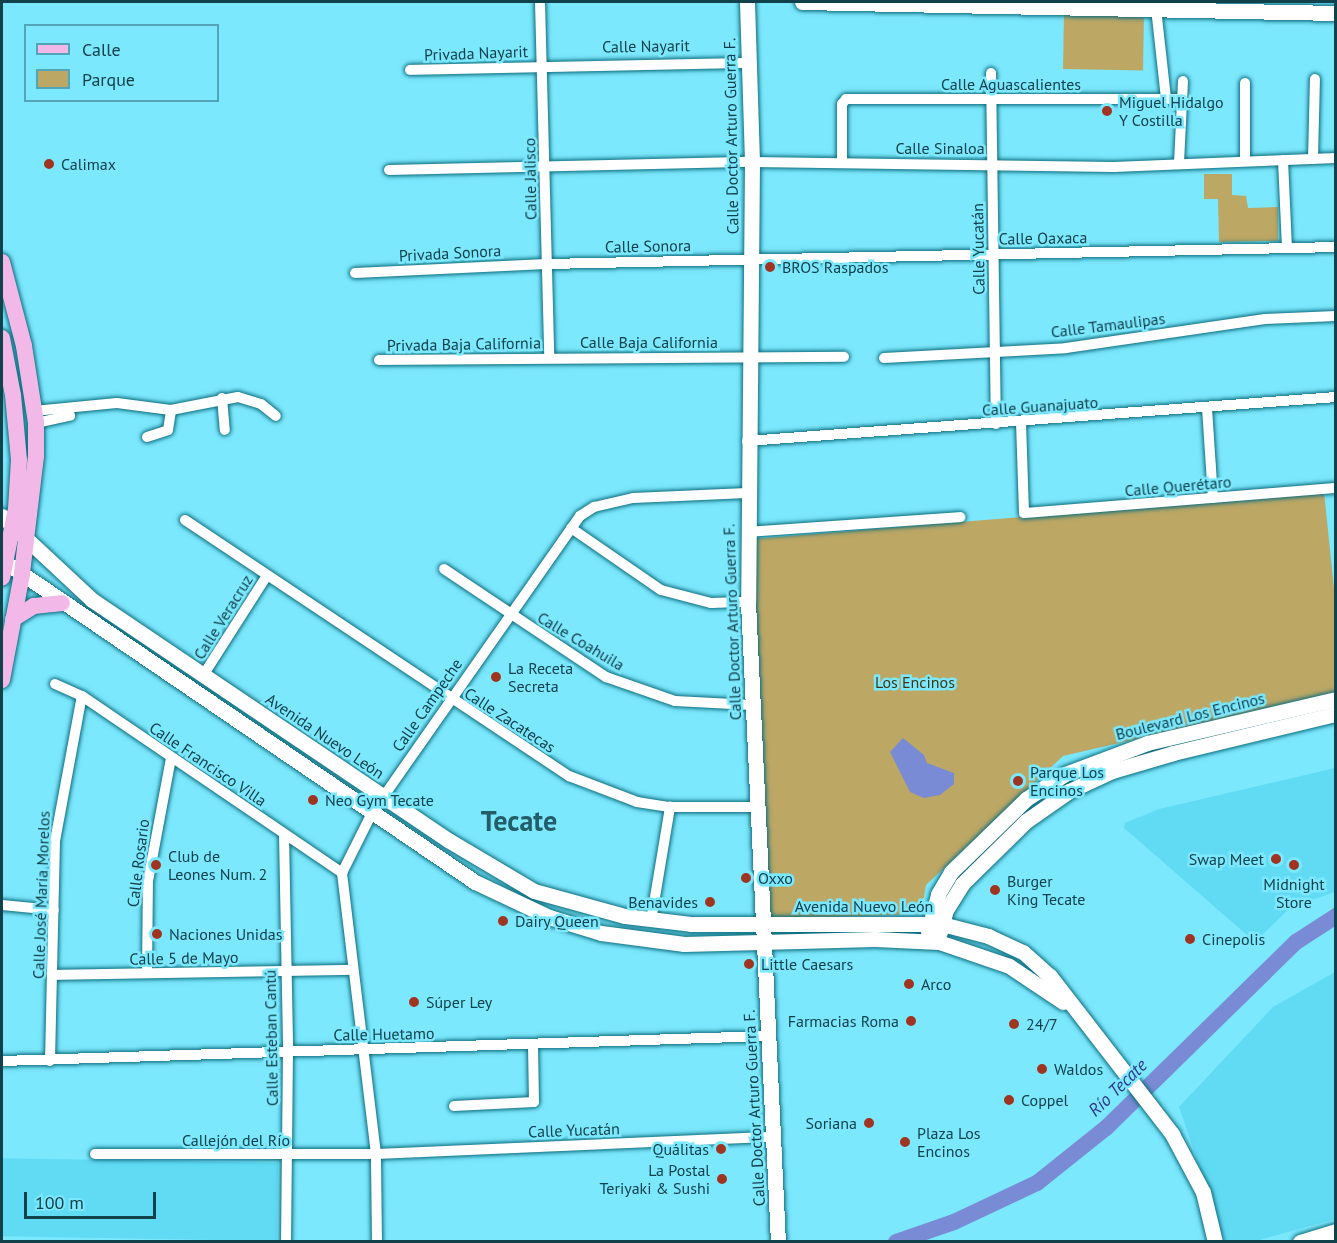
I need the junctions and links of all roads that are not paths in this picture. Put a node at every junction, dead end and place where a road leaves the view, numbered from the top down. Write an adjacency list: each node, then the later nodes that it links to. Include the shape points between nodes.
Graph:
1 (540, 2): 7 (street, Calle Jalisco)
2 (747, 2): 6 (main road, Calle Doctor Arturo Guerra F.)
3 (802, 2): 4 (main road)
4 (1156, 8): 5 (main road); 13 (street)
5 (1335, 13)
6 (749, 63): 7 (street, Calle Nayarit); 20 (main road, Calle Doctor Arturo Guerra F.)
7 (543, 66): 8 (street, Privada Nayarit); 24 (street, Calle Jalisco)
8 (410, 70)
9 (991, 73): 15 (street, Calle Yucatán)
10 (1315, 79): 17 (street)
11 (1183, 81): 14 (street)
12 (1245, 83): 19 (street)
13 (1166, 99): 14 (street, Calle Aguascalientes); 15 (street, Calle Aguascalientes)
14 (1182, 99): 23 (street)
15 (992, 100): 21 (street, Calle Aguascalientes, via 849,98 842,104); 22 (street, Calle Yucatán)
16 (1335, 158): 17 (street, Calle Sinaloa)
17 (1313, 159): 18 (street, Calle Sinaloa)
18 (1283, 160): 19 (street, Calle Sinaloa); 27 (street)
19 (1245, 161): 23 (street, Calle Sinaloa)
20 (752, 162): 21 (street, Calle Sinaloa); 24 (street, Calle Sinaloa); 29 (main road, Calle Doctor Arturo Guerra F.)
21 (842, 163): 22 (street, Calle Sinaloa)
22 (992, 163): 23 (street, Calle Sinaloa, via 1114,167); 28 (street, Calle Yucatán)
23 (1179, 163)
24 (545, 167): 25 (street, Calle Sinaloa); 31 (street, Calle Jalisco)
25 (389, 170)
26 (1335, 247): 27 (street, Calle Oaxaca)
27 (1287, 248): 28 (street, Calle Oaxaca)
28 (994, 254): 29 (street, Calle Oaxaca); 35 (street, Calle Yucatán)
29 (751, 259): 31 (street, Calle Sonora); 37 (main road, Calle Doctor Arturo Guerra F.)
30 (2, 262): 46 (main road, via 24,346)
31 (547, 264): 32 (street, Privada Sonora); 36 (street, Calle Jalisco)
32 (355, 273)
33 (1335, 316): 35 (street, Calle Tamaulipas, via 1265,319 1066,348)
34 (2, 338): 53 (main road, via 18,432)
35 (994, 350): 39 (street, Calle Tamaulipas); 48 (street, Calle Yucatán)
36 (549, 357): 37 (street, Calle Baja California); 40 (street, Privada Baja California)
37 (749, 357): 38 (street); 51 (main road, Calle Doctor Arturo Guerra F.)
38 (844, 357)
39 (884, 358)
40 (379, 360)
41 (222, 398): 44 (street); 45 (street, via 251,400); 49 (street)
42 (1335, 398): 43 (street, Calle Guanajuato)
43 (1207, 408): 47 (street, Calle Guanajuato); 55 (street)
44 (171, 410): 46 (street, via 129,404); 50 (street, via 168,430)
45 (276, 416)
46 (35, 417): 62 (main road, via 34,484)
47 (1021, 422): 48 (street, Calle Guanajuato); 55 (street, Calle Querétaro, via 1024,513)
48 (996, 424): 51 (street, Calle Guanajuato)
49 (225, 429)
50 (147, 437)
51 (747, 441): 54 (main road, Calle Doctor Arturo Guerra F.)
52 (1335, 488): 55 (street, Calle Querétaro)
53 (18, 489): 56 (main road); 58 (main road)
54 (747, 493): 60 (street, Calle Campeche, via 613,501 594,507); 61 (main road, Calle Doctor Arturo Guerra F.)
55 (1213, 498)
56 (2, 501)
57 (960, 517): 61 (street)
58 (8, 520): 62 (main road, Avenida Nuevo León); 63 (main road)
59 (185, 520): 66 (street, Calle Zacatecas)
60 (571, 528): 67 (street, via 661,590 711,603); 69 (street, Calle Campeche)
61 (748, 532): 67 (main road, Calle Doctor Arturo Guerra F.)
62 (27, 539): 65 (main road); 71 (main road, Avenida Nuevo León, via 92,600)
63 (3, 567): 65 (main road, Avenida Nuevo León)
64 (444, 569): 69 (street, Calle Coahuila)
65 (22, 573): 68 (main road, Avenida Nuevo León); 70 (main road)
66 (266, 577): 71 (street, Calle Veracruz); 75 (street, Calle Zacatecas)
67 (748, 602): 77 (main road, Calle Doctor Arturo Guerra F.)
68 (62, 603): 70 (main road, via 34,606); 84 (main road, Avenida Nuevo León)
69 (508, 614): 75 (street, Calle Campeche); 77 (street, Calle Coahuila, via 606,676 643,692 675,700)
70 (13, 618): 72 (main road)
71 (204, 674): 81 (main road, Avenida Nuevo León)
72 (2, 680)
73 (56, 684): 74 (street, Calle Francisco Villa)
74 (82, 696): 80 (street, Calle Francisco Villa); 88 (street, Calle José María Morelos, via 58,808)
75 (449, 699): 81 (street, Calle Campeche); 82 (street, Calle Zacatecas, via 569,776 602,791)
76 (1335, 699): 79 (main road, Boulevard Los Encinos)
77 (752, 705): 83 (main road, Calle Doctor Arturo Guerra F.)
78 (1335, 714): 79 (main road, Boulevard Los Encinos)
79 (1172, 745): 91 (main road, Boulevard Los Encinos, via 1091,762 1026,799 951,872 938,894)
80 (171, 758): 85 (street, Calle Francisco Villa); 96 (street, Calle Rosario, via 148,881)
81 (383, 797): 84 (street, Calle Campeche); 89 (main road, Avenida Nuevo León, via 534,891 592,909)
82 (670, 807): 83 (street, Calle Zacatecas); 89 (street)
83 (758, 807): 90 (main road, Calle Doctor Arturo Guerra F.)
84 (372, 813): 86 (street, Calle Campeche); 93 (main road, Avenida Nuevo León, via 475,882 574,926 652,942)
85 (284, 834): 86 (street, Calle Francisco Villa); 94 (street, Calle Esteban Cantú)
86 (342, 873): 95 (street)
87 (2, 905): 88 (street)
88 (54, 910): 97 (street, Calle José María Morelos)
89 (651, 921): 90 (main road, Avenida Nuevo León)
90 (764, 923): 91 (main road, Avenida Nuevo León); 93 (main road, Calle Doctor Arturo Guerra F.)
91 (935, 924): 92 (main road, Boulevard Los Encinos); 98 (main road, Avenida Nuevo León, via 988,936 1023,952 1050,976)
92 (933, 941): 93 (main road, Avenida Nuevo León); 98 (main road, Avenida Nuevo León, via 1010,966)
93 (765, 943): 99 (main road, Calle Doctor Arturo Guerra F.)
94 (285, 970): 95 (street, Calle 5 de Mayo); 96 (street, Calle 5 de Mayo); 102 (street, Calle Esteban Cantú)
95 (352, 970): 101 (street)
96 (147, 973): 97 (street, Calle 5 de Mayo)
97 (52, 975): 104 (street, Calle José María Morelos)
98 (1075, 1011): 114 (main road, via 1155,1112 1191,1165 1203,1192)
99 (768, 1036): 100 (street, Calle Huetamo); 106 (main road, Calle Doctor Arturo Guerra F.)
100 (533, 1046): 101 (street, Calle Huetamo); 105 (street, via 534,1102)
101 (366, 1050): 102 (street, Calle Huetamo); 108 (street)
102 (288, 1052): 104 (street, Calle Huetamo); 109 (street, Calle Esteban Cantú)
103 (2, 1061): 104 (street, Calle Huetamo)
104 (50, 1061)
105 (454, 1107)
106 (773, 1137): 108 (street, Calle Yucatán); 113 (main road, Calle Doctor Arturo Guerra F.)
107 (95, 1154): 109 (street, Callejón del Río)
108 (376, 1154): 109 (street, Callejón del Río); 112 (street)
109 (287, 1156): 111 (street, Calle Esteban Cantú)
110 (1335, 1231): 115 (main road)
111 (285, 1242)
112 (377, 1242)
113 (778, 1242)
114 (1215, 1242)
115 (1300, 1242)

